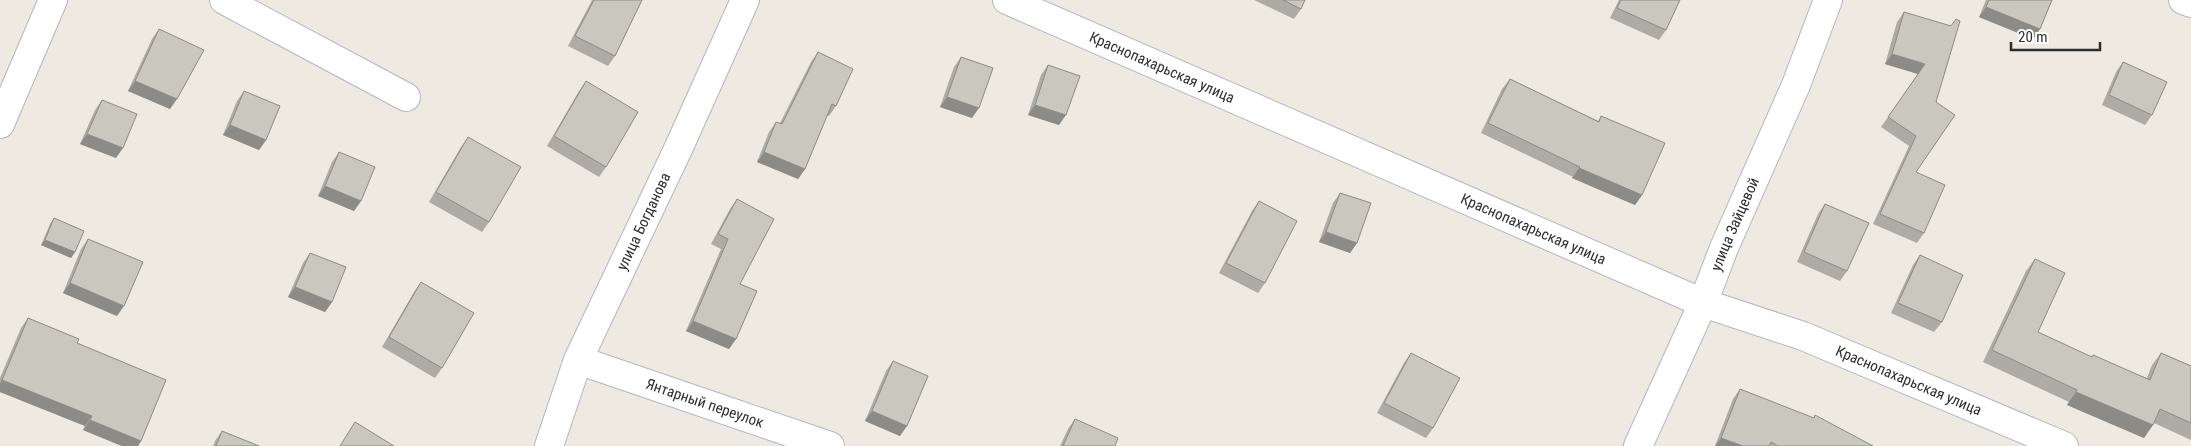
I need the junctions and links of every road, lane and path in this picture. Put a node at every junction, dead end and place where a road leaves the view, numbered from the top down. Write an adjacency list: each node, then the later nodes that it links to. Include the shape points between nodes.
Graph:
1 (53, 0): 9 (street)
2 (224, 0): 8 (street)
3 (744, 0): 11 (street, улица Богданова, via 679,147)
4 (1007, 0): 10 (street, Краснопахарьская улица)
5 (1828, 0): 10 (street, улица Зайцевой, via 1796,85)
6 (2183, 0): 7 (street)
7 (2191, 3)
8 (406, 96)
9 (0, 124)
10 (1703, 303): 14 (street, улица Зайцевой); 15 (street, Краснопахарьская улица, via 1803,336)
11 (578, 360): 12 (street, улица Богданова); 13 (street, Янтарный переулок)
12 (548, 446)
13 (830, 446)
14 (1638, 446)
15 (2064, 446)

